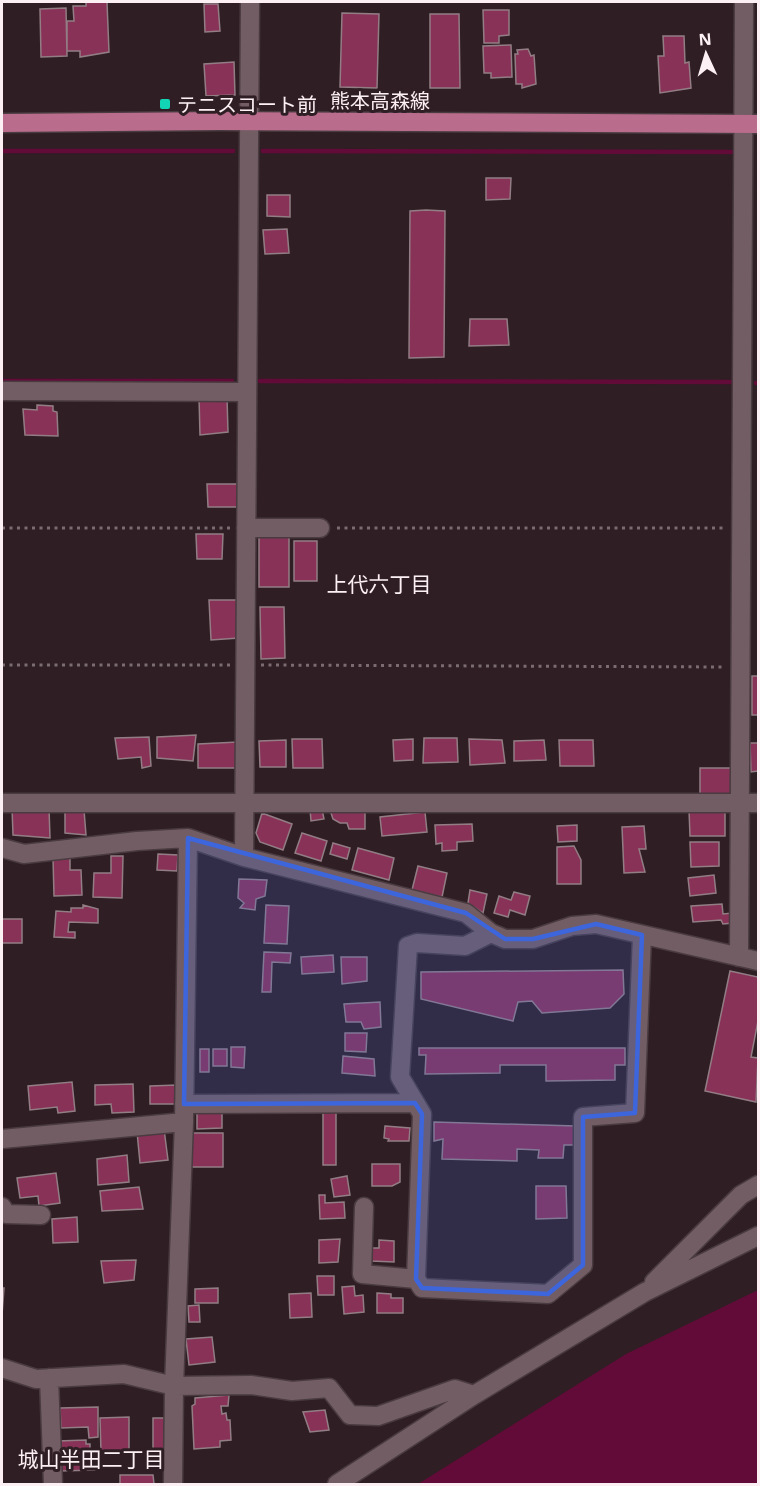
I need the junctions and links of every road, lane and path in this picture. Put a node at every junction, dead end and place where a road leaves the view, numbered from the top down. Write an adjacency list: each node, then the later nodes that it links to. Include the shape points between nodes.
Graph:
1 (250, 2): 3 (street)
2 (749, 3): 5 (street)
3 (248, 121): 4 (main road, 熊本高森線); 5 (main road, 熊本高森線); 7 (street)
4 (2, 123)
5 (752, 124): 11 (street)
6 (2, 391): 7 (street)
7 (247, 392): 9 (street)
8 (2, 528): 9 (path)
9 (246, 528): 10 (street); 13 (street)
10 (320, 528): 11 (path)
11 (750, 528): 14 (street)
12 (2, 665): 13 (path)
13 (245, 665): 14 (path); 15 (street)
14 (750, 667): 18 (street)
15 (245, 802): 16 (street); 18 (street); 21 (street)
16 (2, 803)
17 (759, 803): 18 (street)
18 (740, 804): 24 (street)
19 (188, 838): 20 (street, via 24,854); 21 (street); 27 (street)
20 (2, 848)
21 (244, 857): 22 (street, via 466,913)
22 (491, 933): 23 (street, via 505,939 533,939 572,926 596,924); 26 (street, via 465,946 408,946 400,1077)
23 (642, 935): 24 (street); 34 (street, via 635,1113 583,1117 583,1265 548,1294 422,1288)
24 (739, 957): 25 (street)
25 (759, 961)
26 (415, 1103): 27 (street); 34 (street, via 422,1114)
27 (184, 1113): 28 (street); 38 (street)
28 (2, 1139)
29 (759, 1185): 35 (street, via 741,1195)
30 (2, 1207): 32 (street, via 6,1214)
31 (364, 1207): 34 (street, via 362,1274)
32 (41, 1215)
33 (759, 1236): 35 (street)
34 (416, 1279)
35 (645, 1292): 39 (street)
36 (2, 1368): 37 (street, via 36,1379)
37 (49, 1378): 38 (street, via 124,1374); 40 (street)
38 (174, 1386): 39 (street, via 251,1385 292,1391 329,1388 351,1415 378,1416 455,1389); 41 (street)
39 (474, 1395): 42 (street)
40 (52, 1485)
41 (173, 1485)
42 (337, 1485)

